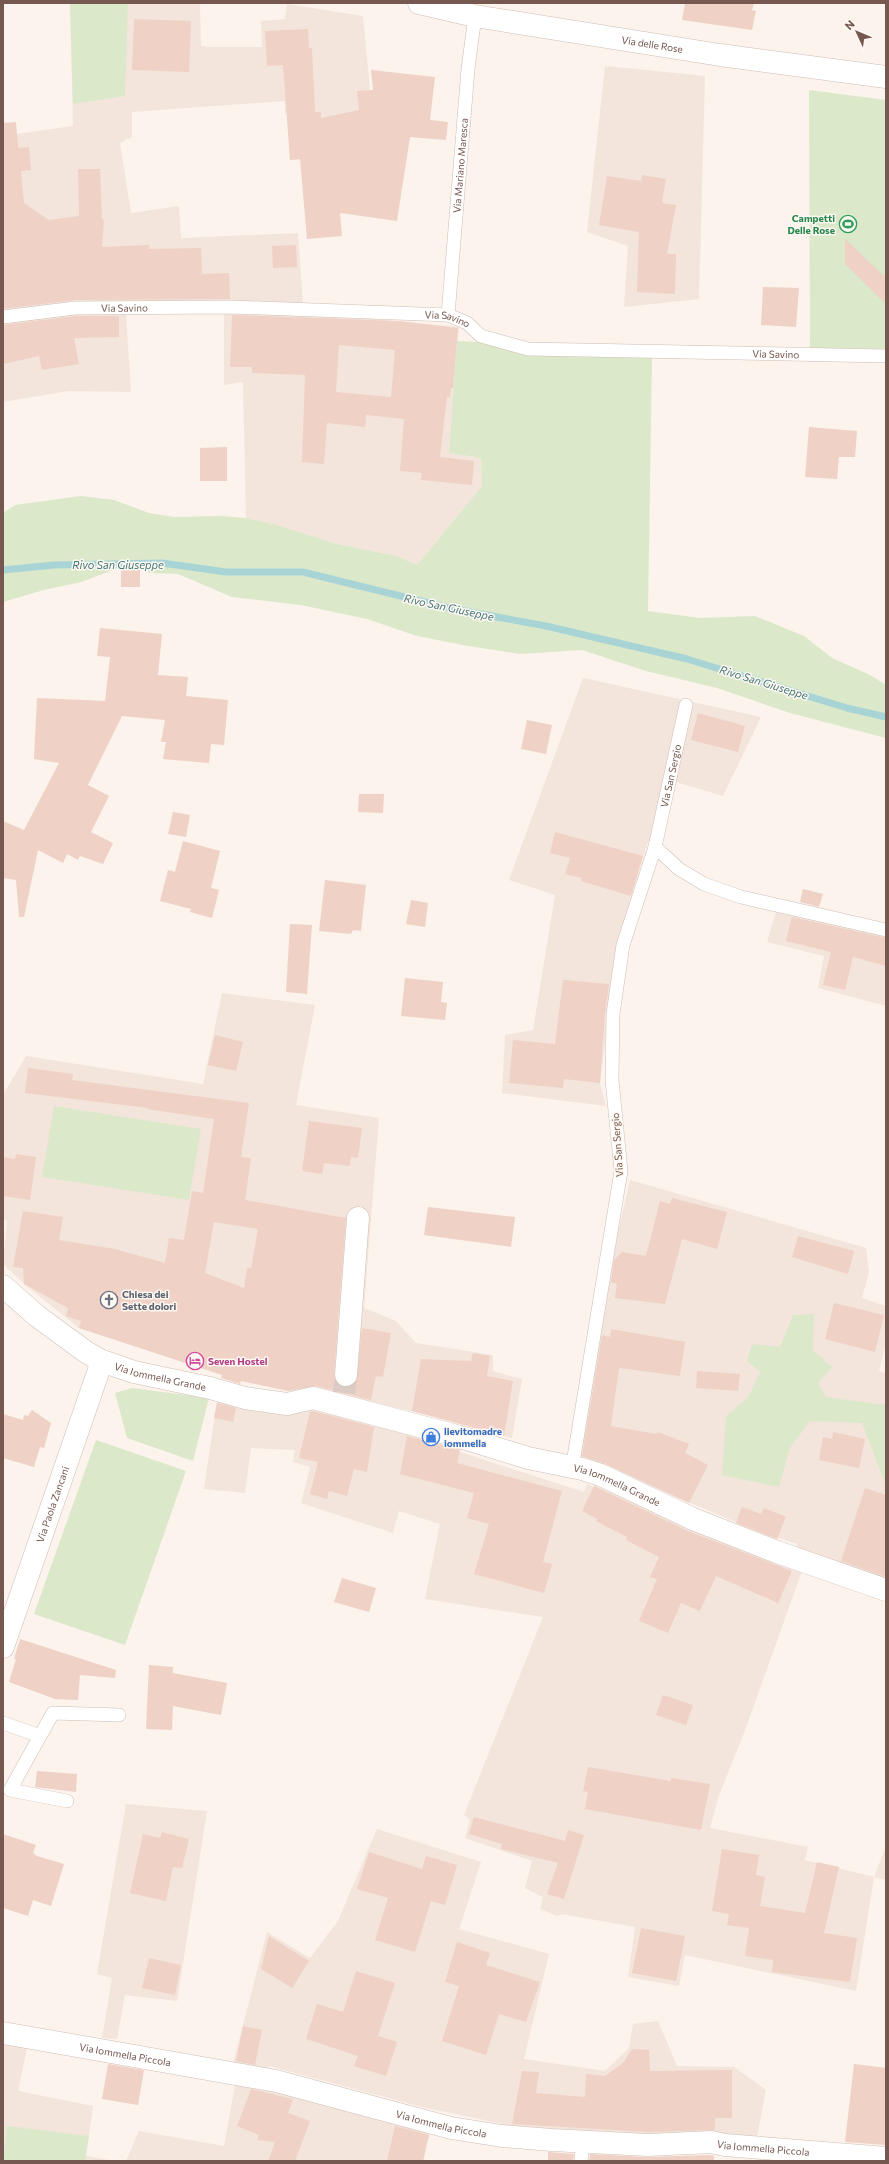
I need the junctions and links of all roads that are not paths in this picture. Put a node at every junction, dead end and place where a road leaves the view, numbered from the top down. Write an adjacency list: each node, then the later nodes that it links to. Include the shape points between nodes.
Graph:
1 (419, 3): 2 (street, Via delle Rose)
2 (475, 16): 3 (street, Via delle Rose, via 768,63); 4 (lane, Via Mariano Maresca, via 468,69)
3 (886, 78)
4 (448, 316): 5 (lane, Via Savino, via 231,307 75,308); 6 (lane, Via Savino, via 467,323 481,336 528,349)
5 (3, 317)
6 (886, 356)
7 (686, 705): 8 (lane, Via San Sergio)
8 (655, 847): 9 (lane, via 679,869 704,884 741,896); 14 (lane, Via San Sergio, via 623,945 613,1014 612,1080 621,1171)
9 (886, 930)
10 (358, 1218): 13 (street)
11 (3, 1286): 12 (street, Via Iommella Grande, via 37,1316)
12 (102, 1361): 13 (street, Via Iommella Grande, via 134,1372 244,1398 287,1404); 16 (street, Via Paola Zancani)
13 (344, 1391): 14 (street, Via Iommella Grande, via 441,1431 492,1448)
14 (572, 1469): 15 (street, Via Iommella Grande, via 601,1475 693,1519)
15 (886, 1590)
16 (3, 1647)
17 (119, 1715): 19 (lane, via 53,1713)
18 (3, 1723): 19 (lane)
19 (40, 1736): 20 (lane, via 10,1790)
20 (68, 1801)
21 (3, 2033): 22 (street, Via Iommella Piccola, via 276,2081 451,2128)
22 (582, 2151): 23 (street, Via Iommella Piccola, via 711,2142)
23 (724, 2153): 24 (street, Via Iommella Piccola)
24 (886, 2158)

